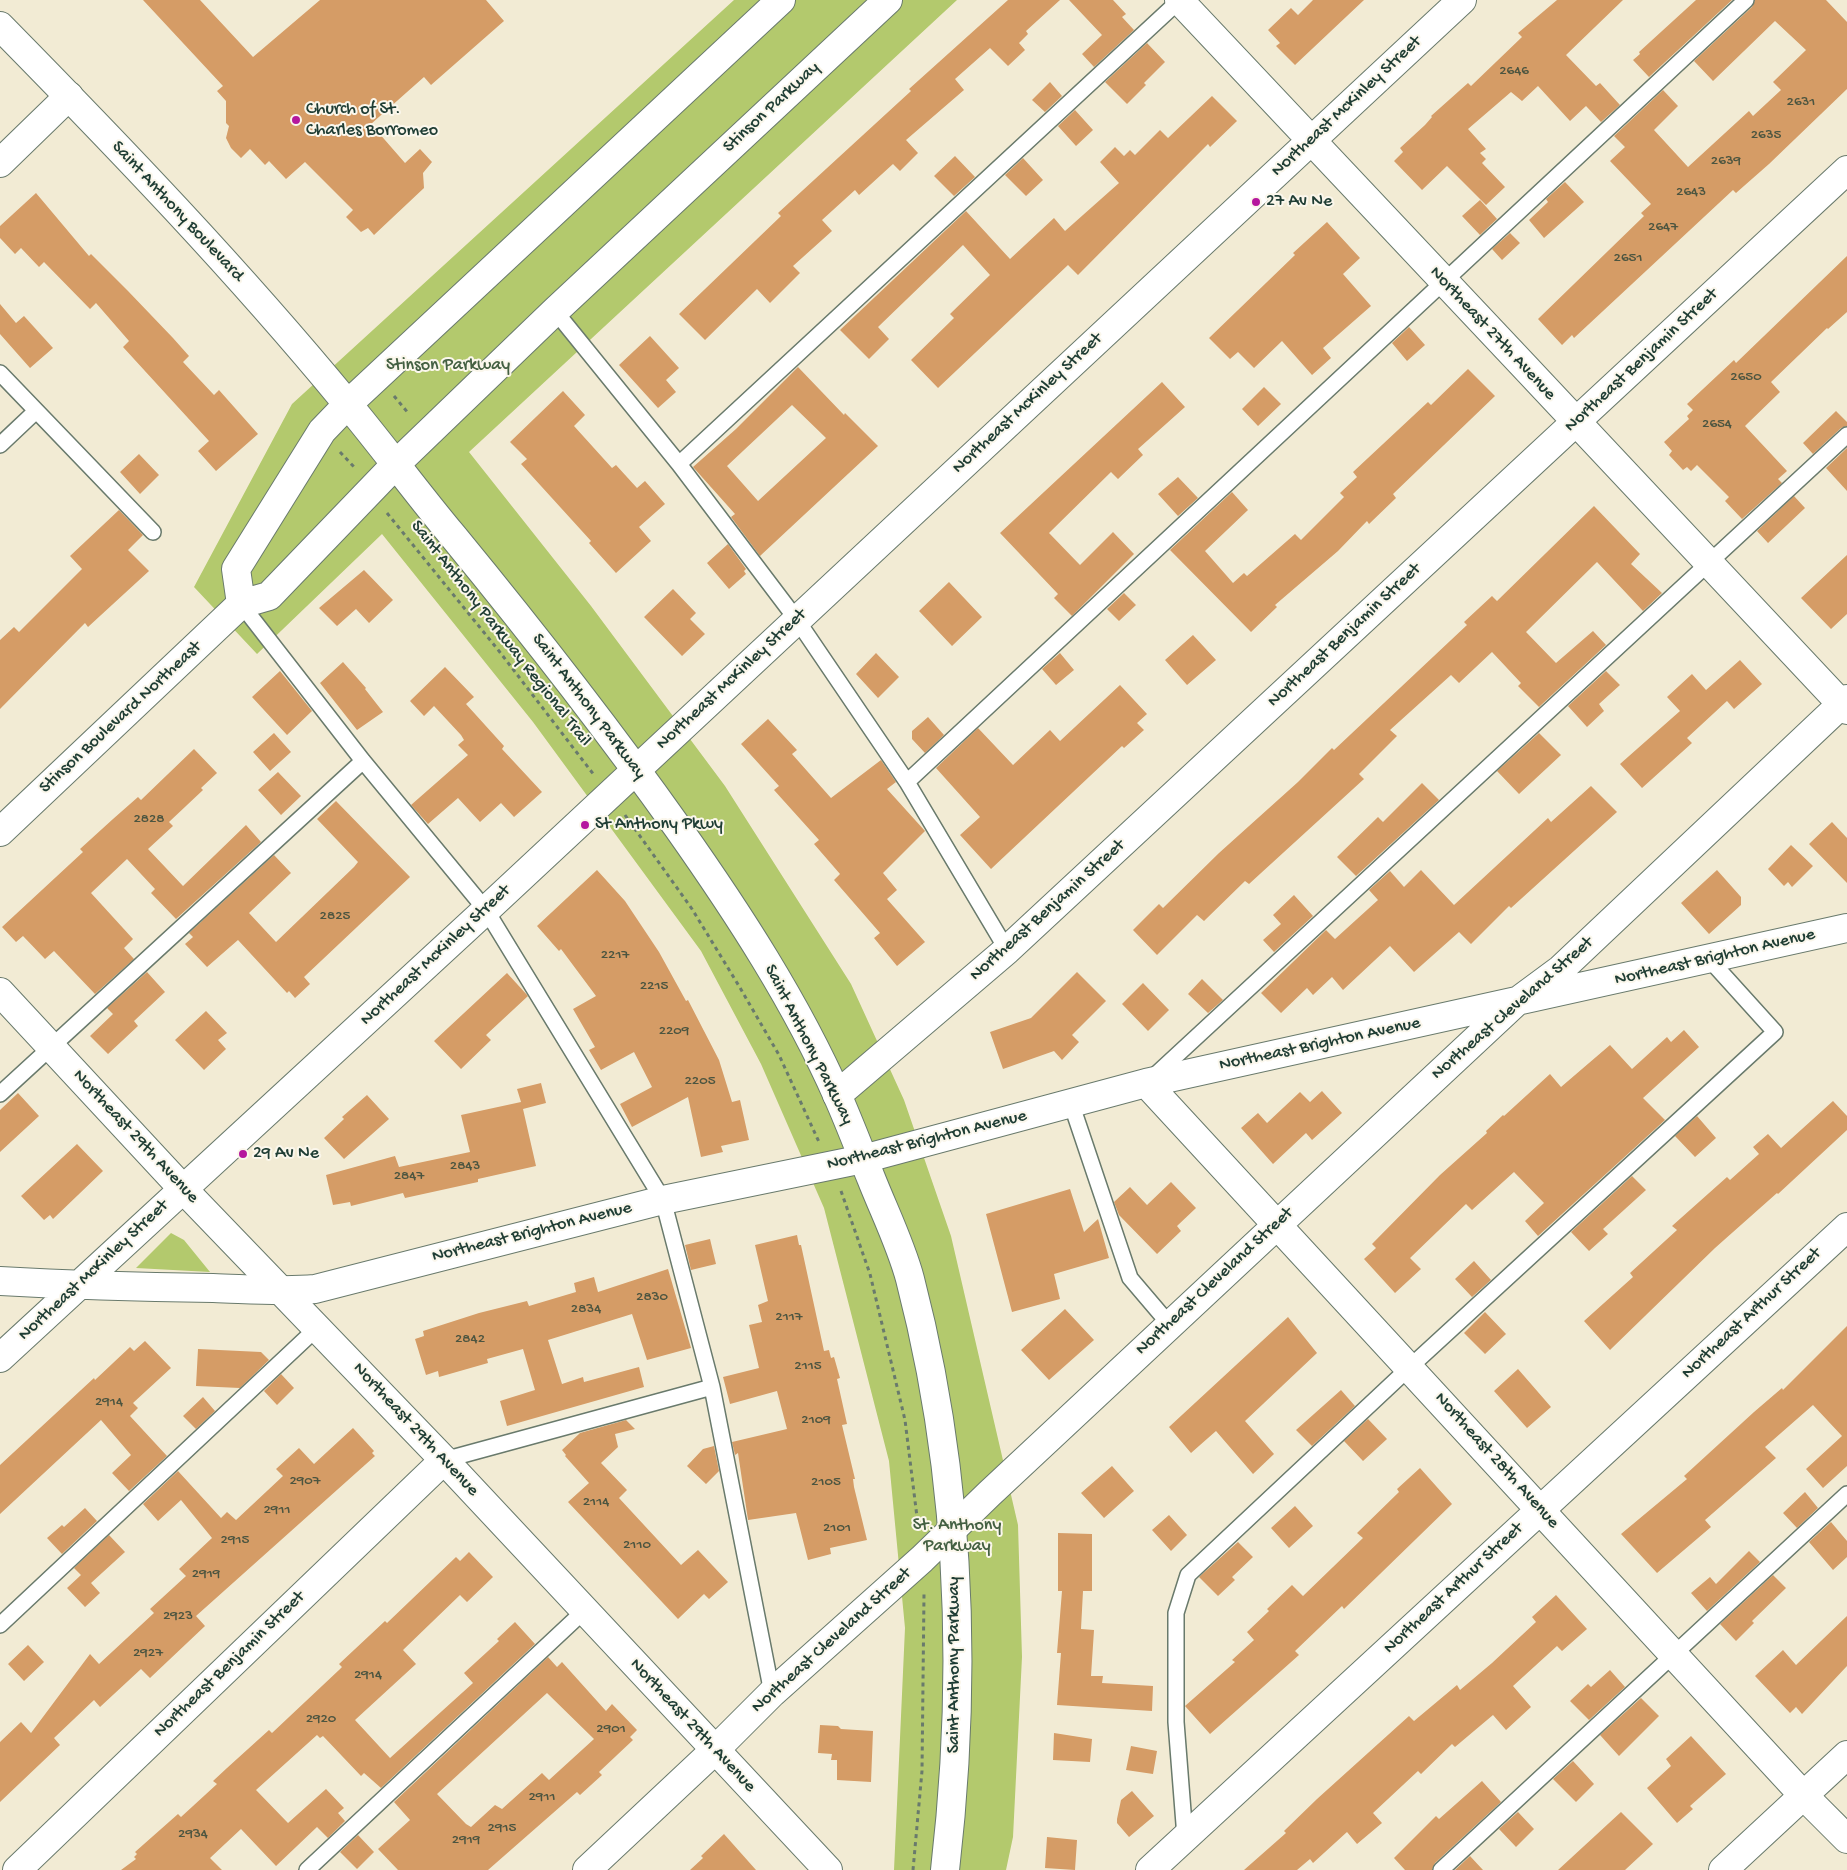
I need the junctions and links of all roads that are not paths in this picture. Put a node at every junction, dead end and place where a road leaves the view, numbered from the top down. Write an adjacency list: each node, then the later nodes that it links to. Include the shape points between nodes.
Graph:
1 (781, 0): 14 (street)
2 (888, 0): 12 (street, Stinson Parkway)
3 (1179, 0): 8 (street, Northeast 27th Avenue); 19 (lane)
4 (1462, 0): 8 (street, Northeast McKinley Street)
5 (1746, 0): 11 (lane)
6 (0, 26): 7 (street, Saint Anthony Boulevard)
7 (69, 96): 9 (street); 14 (street, Saint Anthony Boulevard, via 178,211)
8 (1313, 139): 11 (street, Northeast 27th Avenue); 24 (street, Northeast McKinley Street)
9 (0, 163)
10 (1847, 170): 16 (street, Northeast Benjamin Street)
11 (1443, 282): 16 (street, Northeast 27th Avenue); 28 (lane)
12 (555, 311): 19 (lane); 20 (street, Stinson Parkway)
13 (0, 373): 15 (lane)
14 (348, 404): 20 (street, Saint Anthony Parkway); 23 (street, via 322,431 236,569)
15 (36, 411): 18 (lane); 21 (lane)
16 (1575, 422): 22 (street, Northeast 27th Avenue); 32 (street, Northeast Benjamin Street)
17 (1847, 435): 22 (lane)
18 (0, 444)
19 (679, 464): 24 (lane)
20 (395, 465): 23 (street, Stinson Boulevard Northeast, via 269,596); 27 (street, Saint Anthony Parkway, via 519,616)
21 (153, 532)
22 (1709, 563): 25 (street, Northeast 27th Avenue); 37 (lane)
23 (241, 604): 26 (lane); 29 (street, Stinson Boulevard Northeast)
24 (797, 620): 27 (street, Northeast McKinley Street); 28 (lane)
25 (1845, 704): 35 (street, Northeast Cleveland Street, via 1561,969)
26 (363, 761): 30 (lane); 36 (lane)
27 (636, 770): 30 (street, Northeast McKinley Street); 39 (street, Saint Anthony Parkway, via 755,942)
28 (907, 782): 32 (lane)
29 (0, 832)
30 (486, 910): 42 (street, Northeast McKinley Street); 43 (lane)
31 (1847, 928): 33 (street, Northeast Brighton Avenue)
32 (1007, 950): 39 (street, Northeast Benjamin Street)
33 (1709, 959): 35 (street, Northeast Brighton Avenue); 52 (lane, via 1775,1032)
34 (0, 992): 36 (street, Northeast 29th Avenue)
35 (1515, 1003): 37 (street, Northeast Brighton Avenue); 44 (street, Northeast Cleveland Street)
36 (50, 1046): 38 (lane); 42 (street, Northeast 29th Avenue)
37 (1146, 1083): 40 (street, Northeast Brighton Avenue); 44 (street, Northeast 28th Avenue)
38 (0, 1094)
39 (838, 1095): 41 (street, Saint Anthony Parkway)
40 (1071, 1103): 41 (street, Northeast Brighton Avenue); 49 (lane, via 1130,1278)
41 (863, 1159): 43 (street, Northeast Brighton Avenue); 57 (street, Saint Anthony Parkway, via 908,1273 936,1398)
42 (183, 1189): 47 (street, Northeast McKinley Street); 48 (street, Northeast 29th Avenue)
43 (663, 1200): 48 (street, Northeast Brighton Avenue, via 315,1289); 53 (lane)
44 (1278, 1224): 49 (street, Northeast Cleveland Street); 52 (street, Northeast 28th Avenue)
45 (1847, 1226): 56 (street, Northeast Arthur Street)
46 (0, 1281): 47 (street, Northeast Brighton Avenue)
47 (77, 1286): 48 (street, Northeast Brighton Avenue); 51 (street, Northeast McKinley Street)
48 (282, 1292): 50 (street, Northeast 29th Avenue)
49 (1170, 1325): 57 (street, Northeast Cleveland Street)
50 (317, 1328): 54 (street, Northeast 29th Avenue); 59 (lane)
51 (0, 1358)
52 (1410, 1367): 56 (street, Northeast 28th Avenue); 65 (lane, via 1188,1575 1176,1613 1176,1722)
53 (712, 1387): 54 (lane); 61 (lane)
54 (444, 1460): 58 (street, Northeast 29th Avenue); 67 (street, Northeast Benjamin Street)
55 (1847, 1494): 60 (lane)
56 (1540, 1509): 60 (street, Northeast 28th Avenue); 65 (street, Northeast Arthur Street)
57 (954, 1527): 61 (street, Northeast Cleveland Street); 71 (street, Saint Anthony Parkway, via 956,1757)
58 (584, 1611): 62 (street, Northeast 29th Avenue); 68 (lane)
59 (0, 1625)
60 (1673, 1654): 64 (street, Northeast 28th Avenue); 73 (lane)
61 (772, 1693): 62 (street, Northeast Cleveland Street)
62 (715, 1750): 69 (street, Northeast Cleveland Street); 70 (street, Northeast 29th Avenue)
63 (1847, 1755): 64 (street)
64 (1803, 1795): 66 (street, Northeast 28th Avenue); 74 (street)
65 (1185, 1837): 72 (street, Northeast Arthur Street)
66 (1847, 1839)
67 (17, 1870)
68 (307, 1870)
69 (587, 1870)
70 (828, 1870)
71 (945, 1870)
72 (1150, 1870)
73 (1441, 1870)
74 (1722, 1870)

